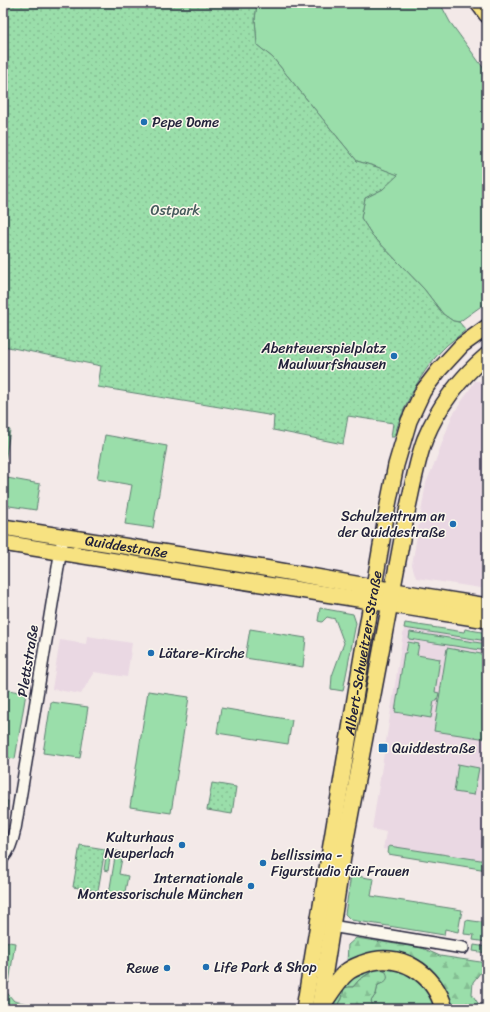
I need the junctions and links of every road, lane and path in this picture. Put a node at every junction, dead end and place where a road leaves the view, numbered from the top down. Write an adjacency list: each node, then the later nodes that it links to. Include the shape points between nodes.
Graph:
1 (478, 3): 2 (main road)
2 (487, 15)
3 (487, 327): 9 (main road, Albert-Schweitzer-Straße, via 462,345 439,370 423,391 409,421 396,465)
4 (487, 355): 10 (main road, Albert-Schweitzer-Straße, via 468,372 442,404 425,439 410,500)
5 (3, 527): 6 (main road, Quiddestraße)
6 (63, 537): 8 (street, Plettstraße); 9 (main road, Quiddestraße, via 278,570)
7 (3, 543): 8 (main road, Quiddestraße)
8 (61, 552): 9 (main road, Quiddestraße); 13 (street, Plettstraße, via 15,829 8,853)
9 (373, 594): 10 (main road, Quiddestraße); 14 (main road, Albert-Schweitzer-Straße)
10 (392, 598): 11 (main road, Quiddestraße); 12 (main road, Quiddestraße); 14 (main road, Albert-Schweitzer-Straße, via 345,844)
11 (487, 606)
12 (487, 620)
13 (3, 858)
14 (325, 925): 15 (street); 16 (main road, Albert-Schweitzer-Straße); 17 (main road, Albert-Schweitzer-Straße)
15 (464, 948)
16 (304, 1009)
17 (319, 1009): 18 (highway, via 346,973 367,962 377,960 400,962 418,970 438,992)
18 (444, 1009)

